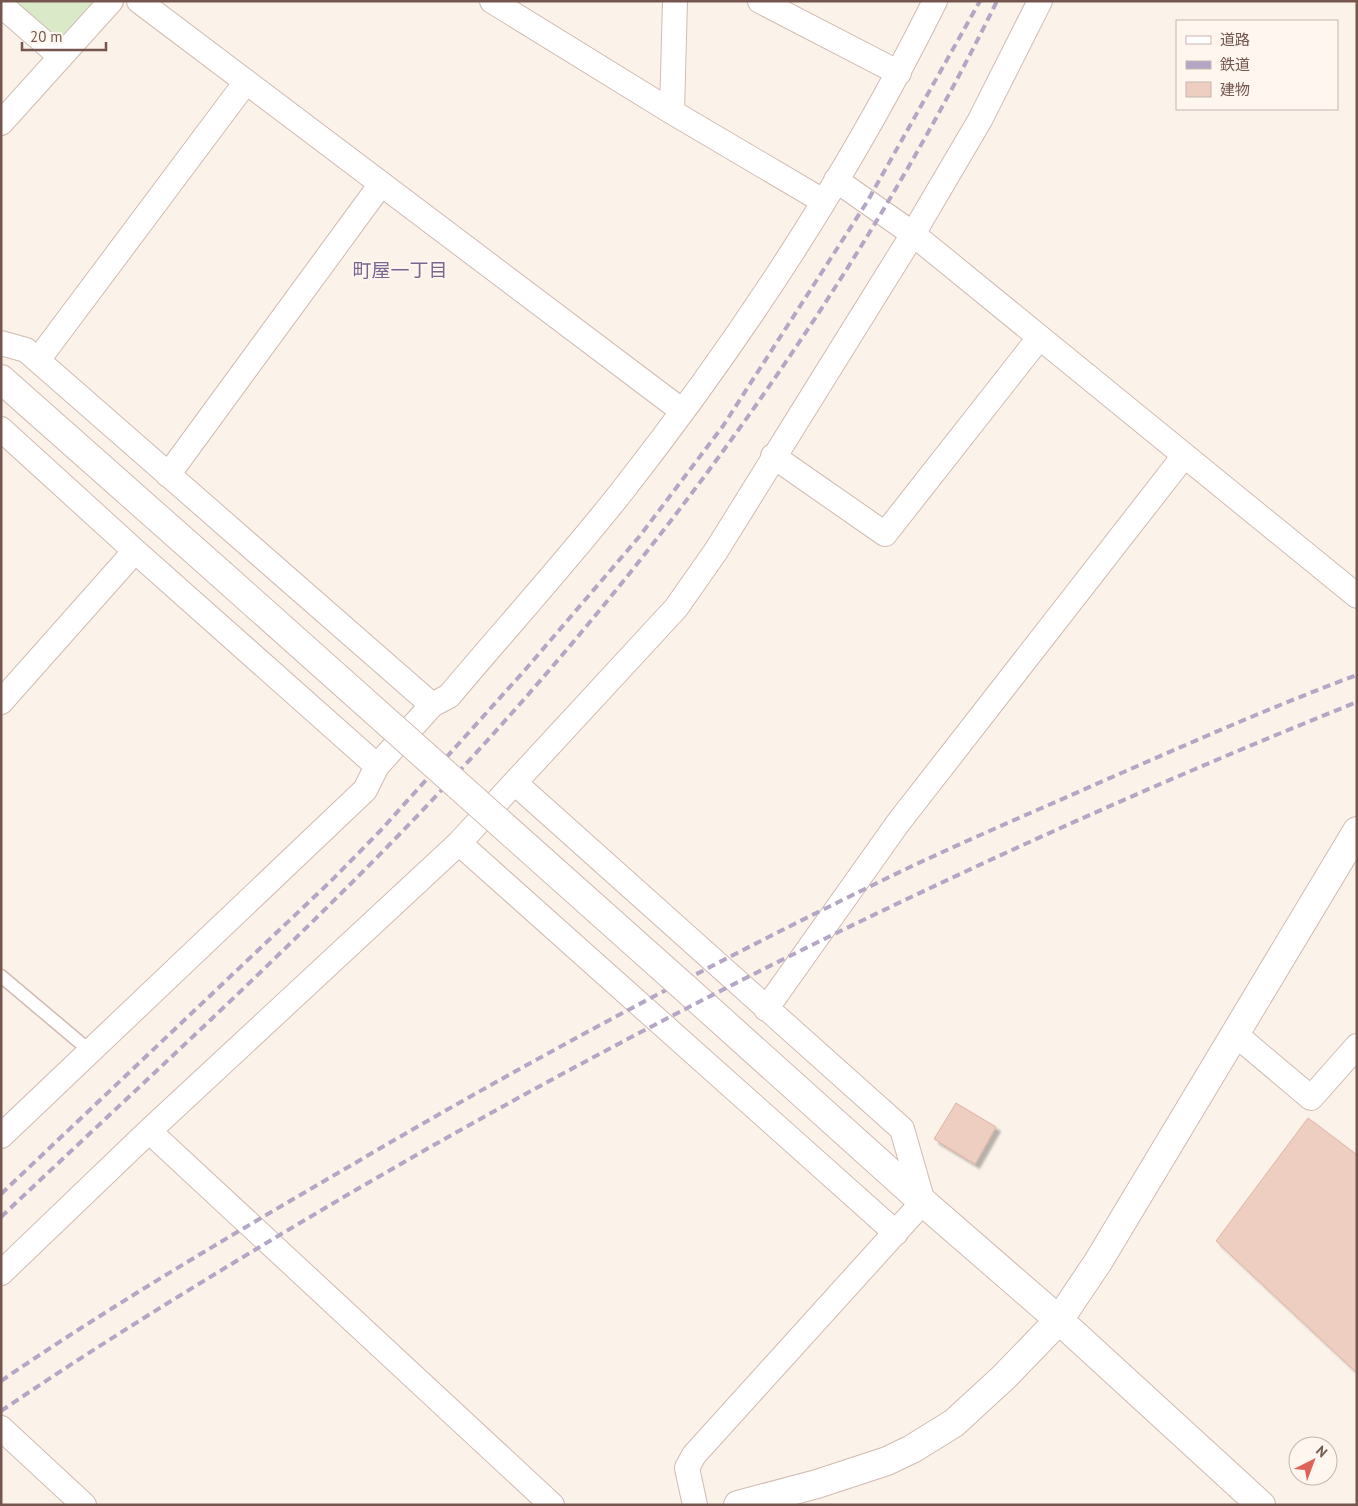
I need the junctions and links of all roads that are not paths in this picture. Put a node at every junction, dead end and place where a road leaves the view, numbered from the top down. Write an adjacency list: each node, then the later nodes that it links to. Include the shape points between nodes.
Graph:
1 (111, 1): 9 (street)
2 (139, 1): 11 (street)
3 (492, 1): 12 (street)
4 (675, 1): 12 (street)
5 (760, 1): 10 (street)
6 (935, 1): 10 (street)
7 (1040, 1): 17 (street, via 980,120)
8 (1, 5): 9 (street)
9 (61, 57): 13 (street)
10 (899, 73): 14 (street)
11 (246, 82): 15 (street); 20 (street)
12 (672, 112): 16 (street)
13 (1, 123)
14 (836, 180): 16 (street); 17 (street)
15 (381, 184): 22 (street); 26 (street)
16 (823, 201): 22 (street, via 744,324)
17 (913, 234): 18 (street); 24 (street)
18 (1039, 338): 24 (street, via 885,534); 25 (street)
19 (1, 343): 20 (street, via 26,350)
20 (38, 360): 26 (street)
21 (1, 379): 42 (street, bridge)
22 (681, 410): 30 (street, via 610,506 449,696)
23 (1, 429): 27 (street)
24 (773, 456): 32 (street, via 716,551 676,608)
25 (1184, 456): 28 (street); 36 (street, via 898,823)
26 (168, 474): 30 (street)
27 (135, 552): 29 (street); 31 (street)
28 (1357, 596)
29 (1, 702)
30 (432, 705): 31 (street)
31 (377, 766): 39 (street, via 365,790)
32 (515, 783): 34 (street); 36 (street)
33 (1357, 831): 37 (street)
34 (459, 843): 40 (street); 43 (street)
35 (1, 976): 39 (lane)
36 (766, 1009): 42 (street, via 902,1128)
37 (1236, 1034): 38 (street, via 1311,1098); 45 (street, via 1098,1262)
38 (1357, 1046)
39 (90, 1051): 41 (street)
40 (149, 1131): 44 (street); 48 (street)
41 (1, 1136)
42 (923, 1202): 43 (street); 45 (street)
43 (896, 1233): 49 (street, via 694,1455 687,1468)
44 (1, 1272)
45 (1059, 1320): 50 (street, via 967,1412 912,1449 887,1461 817,1484); 51 (street)
46 (1, 1428): 47 (street)
47 (84, 1505)
48 (552, 1505)
49 (694, 1505)
50 (738, 1505)
51 (1261, 1505)

